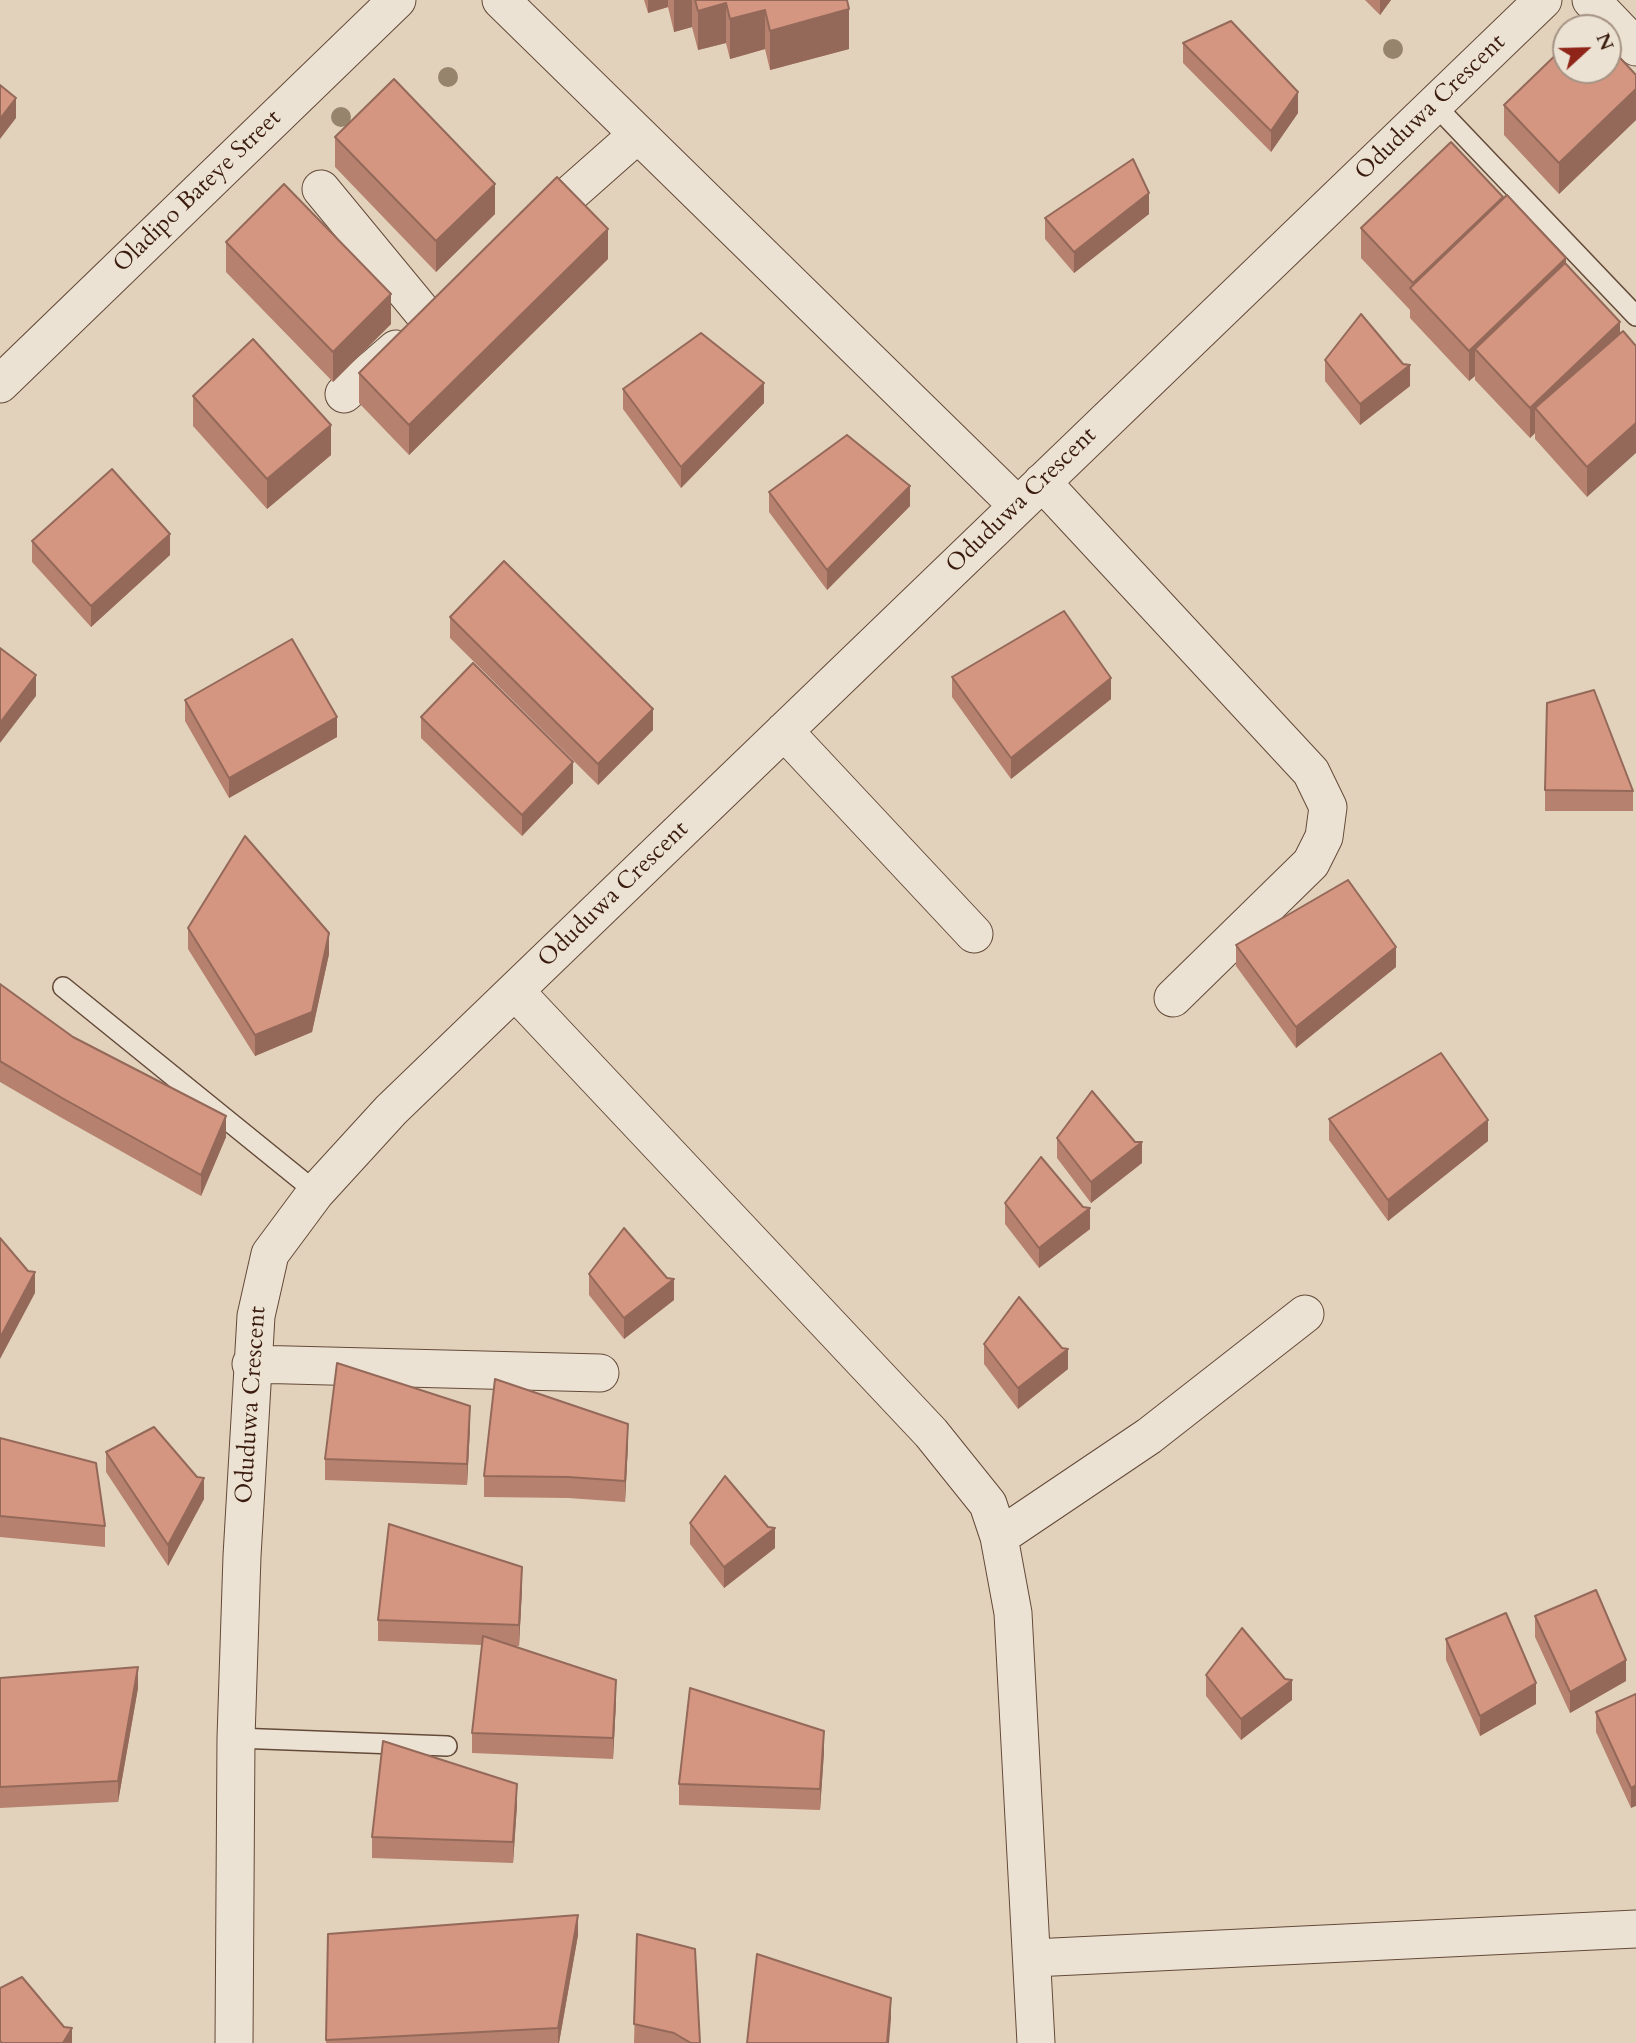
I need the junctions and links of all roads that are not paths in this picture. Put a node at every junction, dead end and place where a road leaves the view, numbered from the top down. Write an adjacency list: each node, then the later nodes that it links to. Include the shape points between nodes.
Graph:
1 (397, 0): 11 (street, Oladipo Bateye Street)
2 (501, 0): 7 (street)
3 (1543, 0): 6 (street, Oduduwa Crescent)
4 (1591, 0): 5 (street)
5 (1636, 47)
6 (1434, 104): 10 (lane); 13 (street, Oduduwa Crescent)
7 (638, 134): 9 (street); 13 (street)
8 (321, 189): 12 (street, via 440,310)
9 (513, 246)
10 (1636, 316)
11 (0, 384)
12 (344, 394)
13 (1029, 494): 14 (street, Oduduwa Crescent); 18 (street, via 1311,772 1328,807 1324,837 1311,863)
14 (784, 731): 15 (street); 17 (street, Oduduwa Crescent)
15 (974, 934)
16 (63, 987): 19 (lane)
17 (515, 991): 19 (street, Oduduwa Crescent, via 391,1111); 23 (street, via 931,1433 988,1504)
18 (1173, 998)
19 (316, 1192): 21 (street, Oduduwa Crescent, via 270,1254)
20 (1305, 1314): 23 (street, via 1149,1436)
21 (251, 1364): 22 (street); 24 (street, Oduduwa Crescent)
22 (600, 1373)
23 (999, 1537): 27 (street, via 1013,1612)
24 (236, 1738): 25 (lane); 28 (street, Oduduwa Crescent)
25 (447, 1746)
26 (1636, 1929): 27 (street)
27 (1033, 1958): 29 (street)
28 (234, 2043)
29 (1036, 2043)

